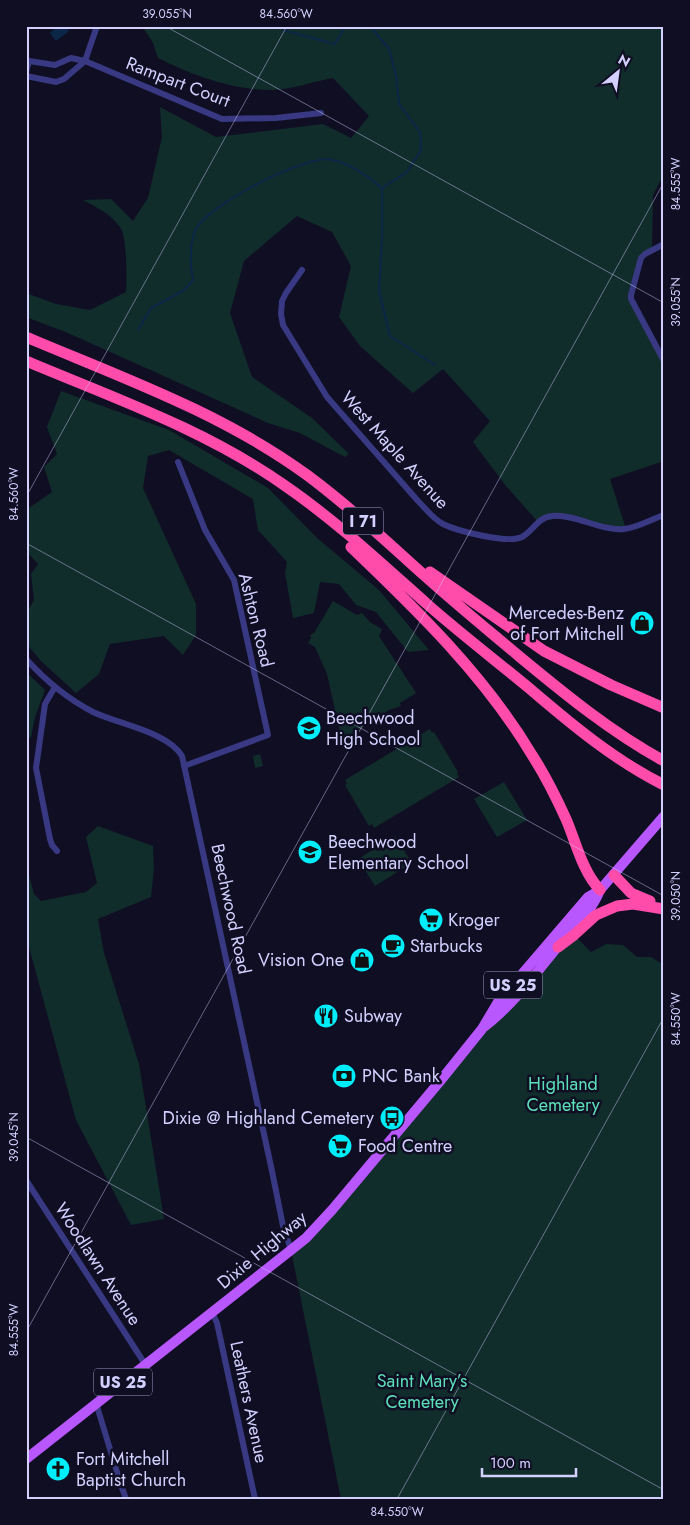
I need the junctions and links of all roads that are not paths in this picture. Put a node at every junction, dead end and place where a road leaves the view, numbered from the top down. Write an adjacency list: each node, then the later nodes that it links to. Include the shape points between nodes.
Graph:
1 (97, 26): 2 (street)
2 (85, 61): 3 (street, via 56,82); 3 (street, via 71,58 55,65 29,60); 4 (street, Rampart Court, via 222,119)
3 (26, 74)
4 (321, 113)
5 (664, 244): 9 (street, via 641,258 631,295)
6 (302, 270): 12 (street, West Maple Avenue, via 282,301 281,314 289,336 327,397 434,518 456,529 509,540 522,537 550,516 622,529)
7 (26, 337): 13 (highway, I 71, via 178,400 248,436 309,476)
8 (26, 361): 11 (highway, I 71, via 193,432)
9 (664, 361)
10 (178, 462): 18 (street, Ashton Road, via 205,530 234,580 268,735)
11 (284, 484): 19 (highway, I 71, via 552,708 635,770); 23 (highway, via 438,634 497,702 536,761 566,819 592,881)
12 (664, 515)
13 (390, 544): 16 (highway, via 522,638 603,682); 17 (highway, I 71, via 567,696 631,743)
14 (26, 659): 15 (street, Beechwood Road)
15 (55, 686): 18 (street, Beechwood Road, via 92,711 172,744 179,751); 21 (street, via 45,704 36,768 50,839)
16 (664, 708)
17 (664, 761)
18 (184, 766): 28 (street, Beechwood Road, via 282,1226)
19 (664, 785)
20 (664, 816): 22 (main road, Dixie Highway / US 25)
21 (57, 851)
22 (614, 875): 23 (main road, Dixie Highway / US 25); 24 (highway, via 631,893)
23 (600, 890): 25 (main road, Dixie Highway / US 25, via 595,903); 26 (main road, Dixie Highway / US 25, via 588,897 498,1002)
24 (664, 908): 25 (highway, via 633,904 617,906 596,915)
25 (558, 947): 26 (main road, Dixie Highway / US 25, via 496,1018)
26 (482, 1029): 28 (main road, Dixie Highway / US 25, via 332,1210)
27 (26, 1180): 30 (street, Woodlawn Avenue)
28 (291, 1250): 29 (main road, Dixie Highway / US 25)
29 (212, 1312): 30 (main road, Dixie Highway / US 25); 34 (street, Leathers Avenue)
30 (145, 1364): 31 (main road, Dixie Highway / US 25)
31 (96, 1403): 32 (main road, Dixie Highway / US 25); 33 (street)
32 (26, 1458)
33 (126, 1499)
34 (255, 1499)

